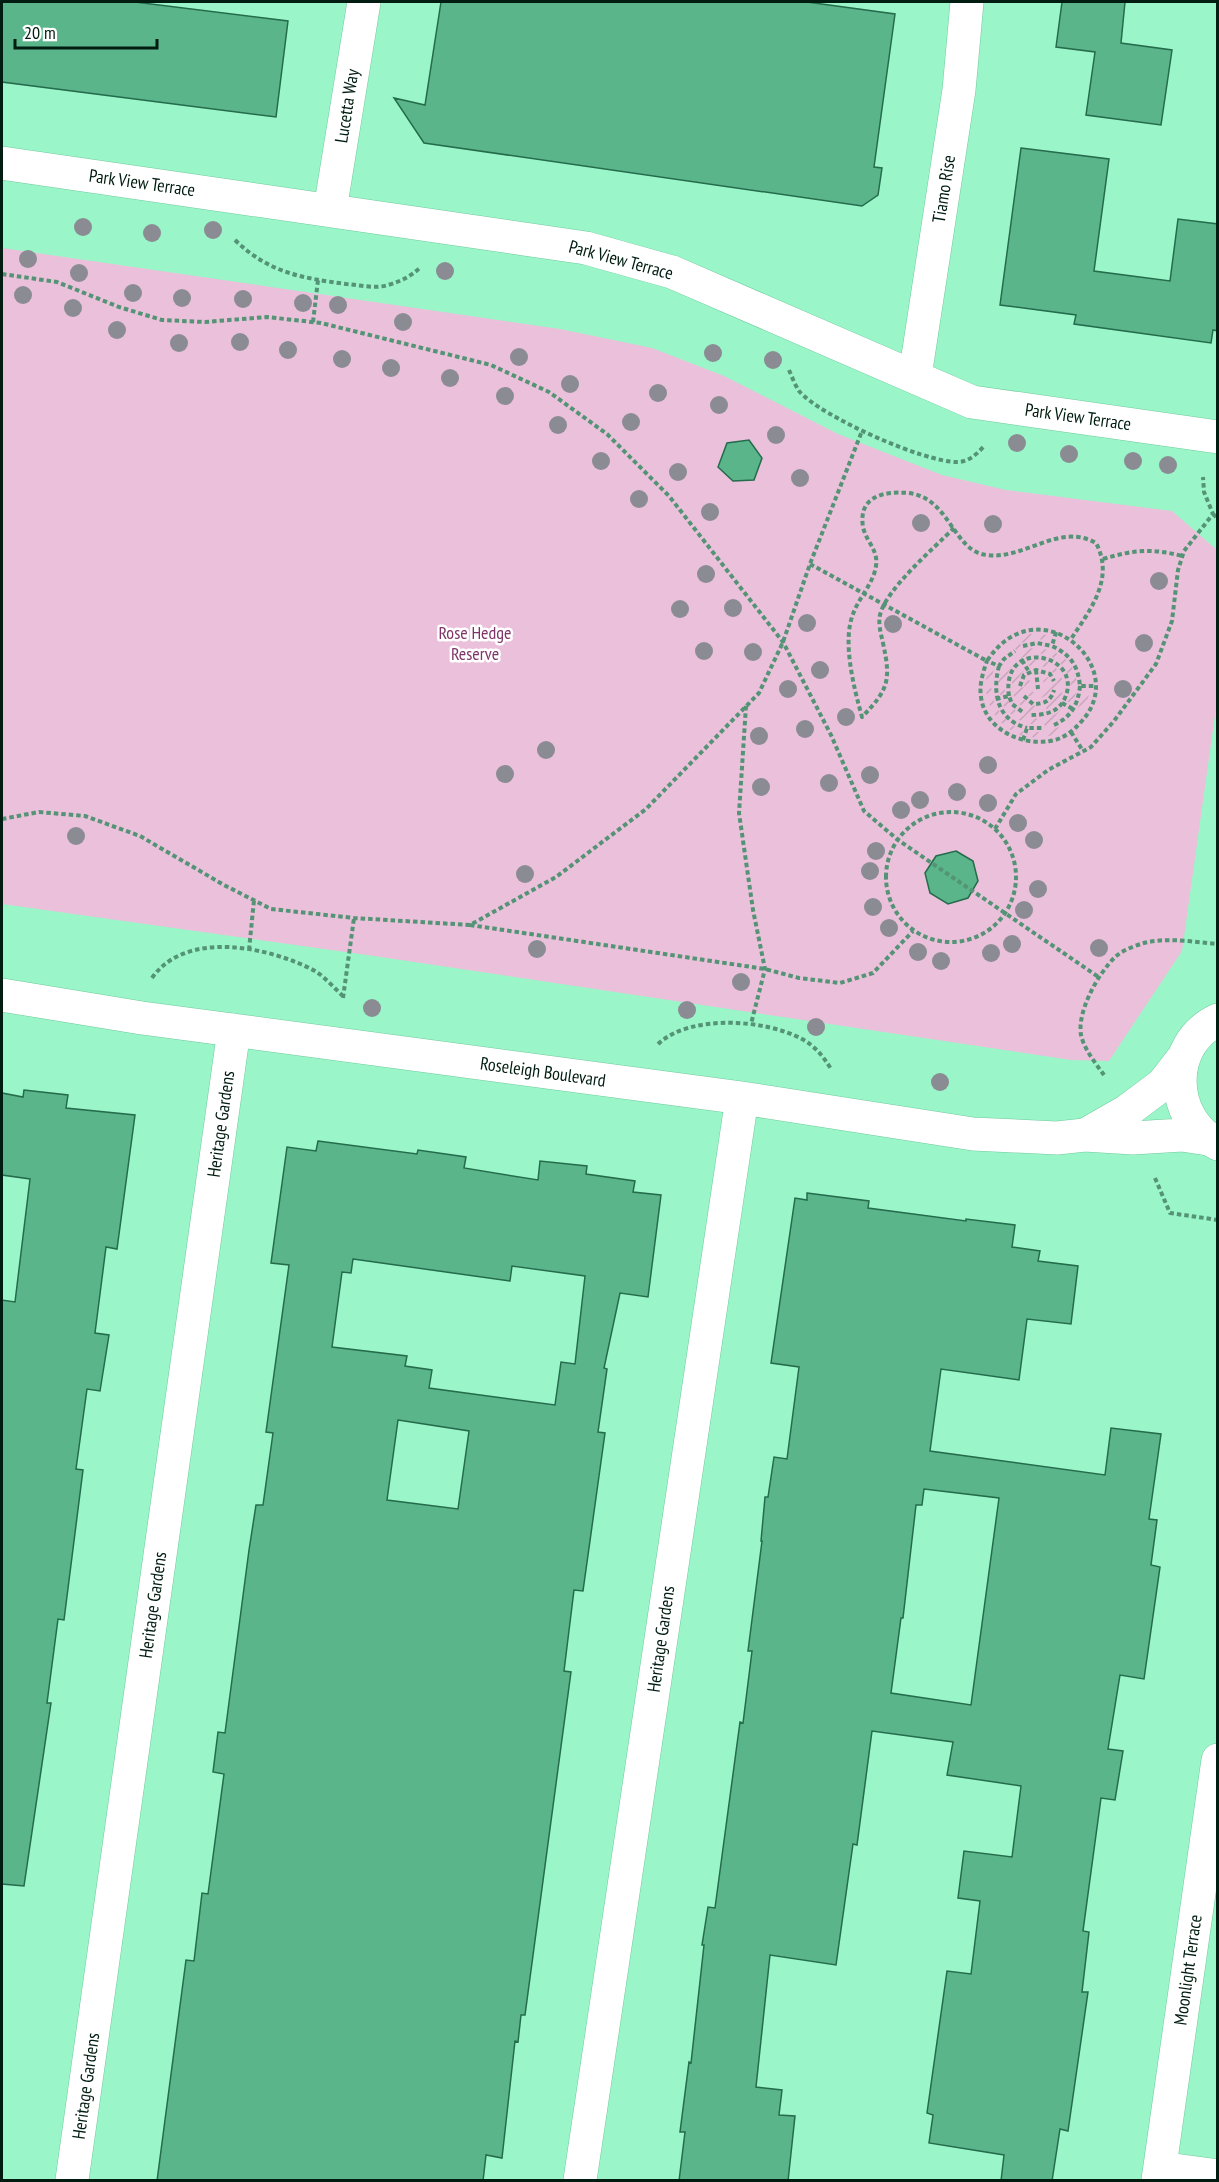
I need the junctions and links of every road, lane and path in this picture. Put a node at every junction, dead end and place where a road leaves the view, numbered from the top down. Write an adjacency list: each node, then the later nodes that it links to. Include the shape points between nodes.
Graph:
1 (364, 2): 5 (street, Lucetta Way)
2 (957, 3): 11 (street, Tiamo Rise, via 959,90)
3 (2, 164): 4 (street, Park View Terrace)
4 (234, 196): 5 (street, Park View Terrace); 8 (path, via 230,226 233,238 288,275)
5 (330, 210): 6 (street, Park View Terrace)
6 (436, 226): 8 (path, via 429,252 408,278 370,287); 9 (street, Park View Terrace, via 586,248 672,272)
7 (2, 274): 10 (path, via 57,282 162,320 205,322 267,317)
8 (318, 280): 10 (path)
9 (786, 321): 11 (street, Park View Terrace); 13 (path, via 786,364 798,390 819,408)
10 (313, 322): 25 (path, via 491,365 549,392 607,434 669,496)
11 (915, 376): 12 (street, Park View Terrace, via 972,402)
12 (1002, 407): 13 (path, via 990,440 976,455 960,462 935,459); 14 (street, Park View Terrace)
13 (862, 431): 20 (path)
14 (1212, 436): 15 (path, via 1202,477)
15 (1213, 514): 16 (path); 18 (path)
16 (1218, 519)
17 (954, 528): 19 (path, via 973,550 983,555 1009,554 1055,538 1080,536 1096,543); 21 (path, via 939,508 918,494 886,492 874,497 867,503 863,518 877,560); 22 (path)
18 (1182, 556): 19 (path, via 1149,550); 55 (path, via 1172,621 1156,664 1114,721)
19 (1103, 559): 24 (path, via 1103,581 1095,603)
20 (810, 564): 21 (path); 25 (path)
21 (865, 593): 22 (path); 22 (path, via 853,611 848,641 862,717 884,691 888,674 879,623)
22 (884, 604): 30 (path)
23 (1056, 632): 24 (path); 27 (path); 30 (path, via 1022,632 995,647)
24 (1071, 639): 37 (path, via 1091,665)
25 (783, 642): 45 (path, via 759,693); 58 (path, via 831,735 864,811)
26 (1023, 646): 27 (path)
27 (1052, 646): 36 (path, via 1072,660)
28 (1015, 651): 31 (path)
29 (1022, 660): 33 (path); 40 (path, via 1007,680); 43 (path, via 1041,657 1059,665 1067,681)
30 (987, 661): 31 (path); 54 (path, via 981,686 985,710 1000,730)
31 (999, 666): 42 (path)
32 (1036, 670): 33 (path); 34 (path, via 1050,674); 38 (path)
33 (1029, 672): 35 (path)
34 (1053, 681)
35 (1020, 686)
36 (1080, 686): 37 (path); 46 (path)
37 (1095, 686): 53 (path, via 1090,709)
38 (1038, 689)
39 (1054, 690): 44 (path)
40 (1009, 696): 42 (path); 47 (path, via 1017,709)
41 (1024, 696): 44 (path, via 1033,704)
42 (996, 699): 51 (path, via 1011,721)
43 (1062, 703): 46 (path); 49 (path)
44 (1041, 704): 49 (path)
45 (746, 705): 62 (path, via 646,810 556,877); 66 (path, via 739,813)
46 (1073, 709): 50 (path)
47 (1024, 712)
48 (1031, 715): 49 (path)
49 (1043, 715)
50 (1053, 725)
51 (1027, 728): 52 (path); 54 (path)
52 (1042, 728)
53 (1071, 732): 54 (path, via 1050,741); 55 (path)
54 (1023, 740)
55 (1083, 752): 57 (path, via 1048,770 1016,794)
56 (2, 819): 59 (path, via 39,812 85,816 140,836)
57 (995, 829): 58 (path, via 976,817 955,812 933,814 913,824); 60 (path, via 1015,860 1017,879)
58 (898, 840): 60 (path); 63 (path, via 889,858 889,898 898,916)
59 (254, 900): 61 (path, via 271,909); 65 (path)
60 (1006, 914): 63 (path, via 992,929 973,939 952,943 932,940); 67 (path)
61 (354, 918): 62 (path); 70 (path)
62 (470, 925): 66 (path)
63 (913, 931): 66 (path, via 873,973 840,983)
64 (1218, 944): 67 (path, via 1147,942 1115,957)
65 (249, 950): 70 (path, via 318,972); 71 (path, via 218,947 183,952 160,966 152,979)
66 (765, 969): 72 (path)
67 (1100, 978): 78 (path, via 1083,1006 1081,1035)
68 (1218, 994): 74 (street)
69 (2, 995): 71 (street, Roseleigh Boulevard)
70 (343, 996): 75 (path)
71 (142, 1018): 73 (street, Roseleigh Boulevard)
72 (751, 1024): 76 (path, via 711,1023 663,1039 650,1052); 79 (path, via 802,1038 819,1050 834,1074)
73 (234, 1030): 75 (street, Roseleigh Boulevard); 85 (street, Heritage Gardens)
74 (1199, 1038): 78 (street, Roseleigh Boulevard, via 1163,1084); 81 (street, via 1179,1079 1182,1102 1192,1122)
75 (336, 1044): 76 (street, Roseleigh Boulevard)
76 (638, 1084): 77 (street, Roseleigh Boulevard)
77 (742, 1098): 79 (street, Roseleigh Boulevard); 86 (street, Heritage Gardens)
78 (1127, 1111): 80 (street, Roseleigh Boulevard)
79 (836, 1112): 80 (street, Roseleigh Boulevard, via 973,1134 1057,1138)
80 (1085, 1135): 81 (street, Roseleigh Boulevard, via 1182,1135)
81 (1213, 1142)
82 (1218, 1760): 83 (street, Moonlight Terrace)
83 (1159, 2174): 84 (street)
84 (1218, 2176)
85 (72, 2181)
86 (580, 2181)

